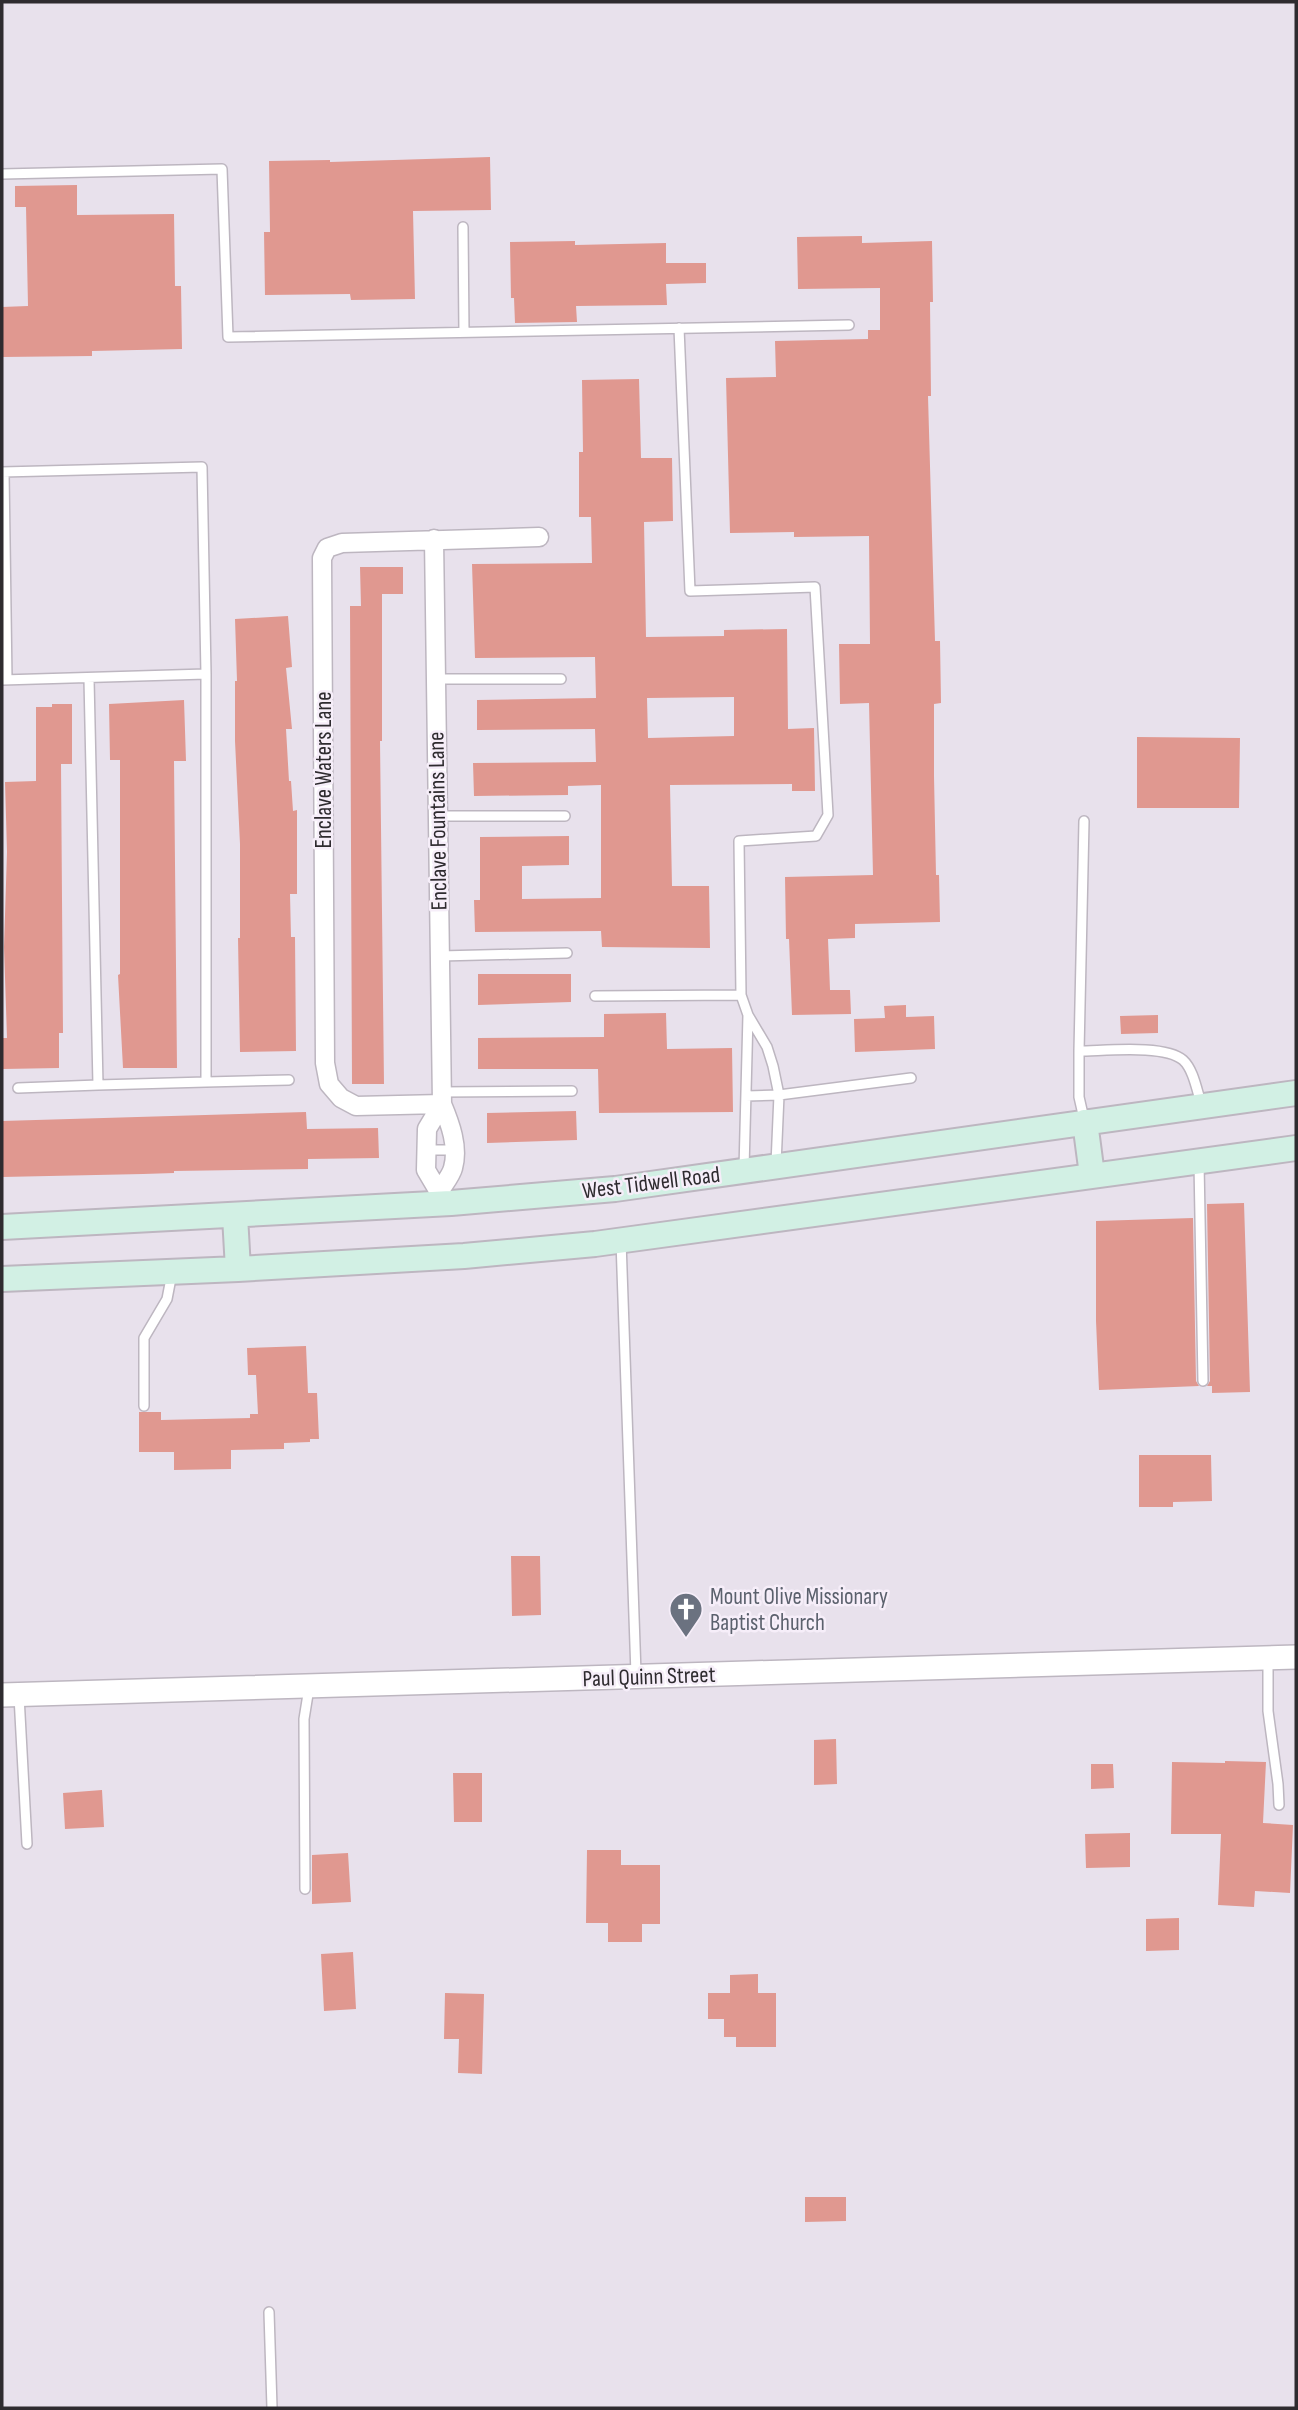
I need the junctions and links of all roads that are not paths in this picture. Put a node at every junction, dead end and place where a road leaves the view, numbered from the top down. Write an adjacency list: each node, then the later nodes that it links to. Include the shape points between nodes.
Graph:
1 (2, 174): 5 (lane, via 222,169 228,337)
2 (463, 227): 5 (lane)
3 (849, 325): 4 (lane)
4 (679, 328): 5 (lane); 19 (lane, via 690,590 815,587 828,815 816,836 739,841)
5 (464, 332)
6 (3, 472): 9 (lane, via 202,467); 13 (lane)
7 (539, 537): 8 (street, Enclave Waters Lane)
8 (434, 539): 11 (street, Enclave Fountains Lane); 32 (street, Enclave Waters Lane, via 342,543 327,548 322,558 325,1063 329,1084 356,1106)
9 (206, 674): 10 (lane); 25 (lane)
10 (89, 679): 13 (lane); 26 (lane)
11 (436, 679): 12 (lane); 14 (street, Enclave Fountains Lane)
12 (561, 679)
13 (4, 680)
14 (437, 816): 15 (lane); 18 (street, Enclave Fountains Lane)
15 (565, 816)
16 (1084, 821): 22 (lane)
17 (567, 953): 18 (lane)
18 (439, 956): 32 (street, Enclave Fountains Lane)
19 (741, 995): 20 (lane); 21 (lane)
20 (595, 996)
21 (748, 1015): 30 (lane, via 767,1047); 31 (lane)
22 (1079, 1051): 33 (lane, via 1152,1051 1183,1060); 34 (lane, via 1079,1097)
23 (911, 1078): 30 (lane)
24 (289, 1080): 25 (lane)
25 (206, 1082): 26 (lane)
26 (98, 1085): 27 (lane)
27 (18, 1088)
28 (572, 1091): 32 (lane)
29 (1296, 1093): 33 (main road, West Tidwell Road)
30 (779, 1095): 31 (lane); 39 (lane)
31 (746, 1096): 40 (lane)
32 (441, 1098): 36 (street, Enclave Fountains Lane, via 427,1129); 37 (street, Enclave Fountains Lane, via 452,1129)
33 (1202, 1108): 34 (main road, West Tidwell Road)
34 (1085, 1122): 39 (main road, West Tidwell Road); 41 (main road)
35 (1296, 1148): 38 (main road)
36 (426, 1150): 37 (lane); 42 (street, Enclave Fountains Lane, via 426,1170)
37 (453, 1150): 42 (street, Enclave Fountains Lane, via 453,1168)
38 (1199, 1161): 41 (main road); 49 (lane)
39 (776, 1166): 40 (main road, West Tidwell Road)
40 (744, 1171): 42 (main road, West Tidwell Road, via 615,1189)
41 (1092, 1175): 45 (main road)
42 (439, 1198): 43 (main road, West Tidwell Road)
43 (235, 1216): 44 (main road, West Tidwell Road); 46 (main road)
44 (2, 1227)
45 (621, 1241): 46 (main road, via 464,1256); 53 (lane)
46 (238, 1269): 47 (main road)
47 (173, 1272): 48 (main road); 50 (lane, via 167,1299 144,1338)
48 (2, 1279)
49 (1203, 1381)
50 (144, 1406)
51 (1268, 1657): 52 (street, Paul Quinn Street); 53 (street, Paul Quinn Street); 56 (lane, via 1268,1711)
52 (1296, 1657)
53 (636, 1676): 54 (street, Paul Quinn Street)
54 (309, 1686): 55 (street, Paul Quinn Street); 58 (lane, via 304,1719)
55 (10, 1695): 57 (lane)
56 (1279, 1805)
57 (27, 1844)
58 (305, 1889)
59 (270, 2312): 60 (lane)
60 (272, 2408)

